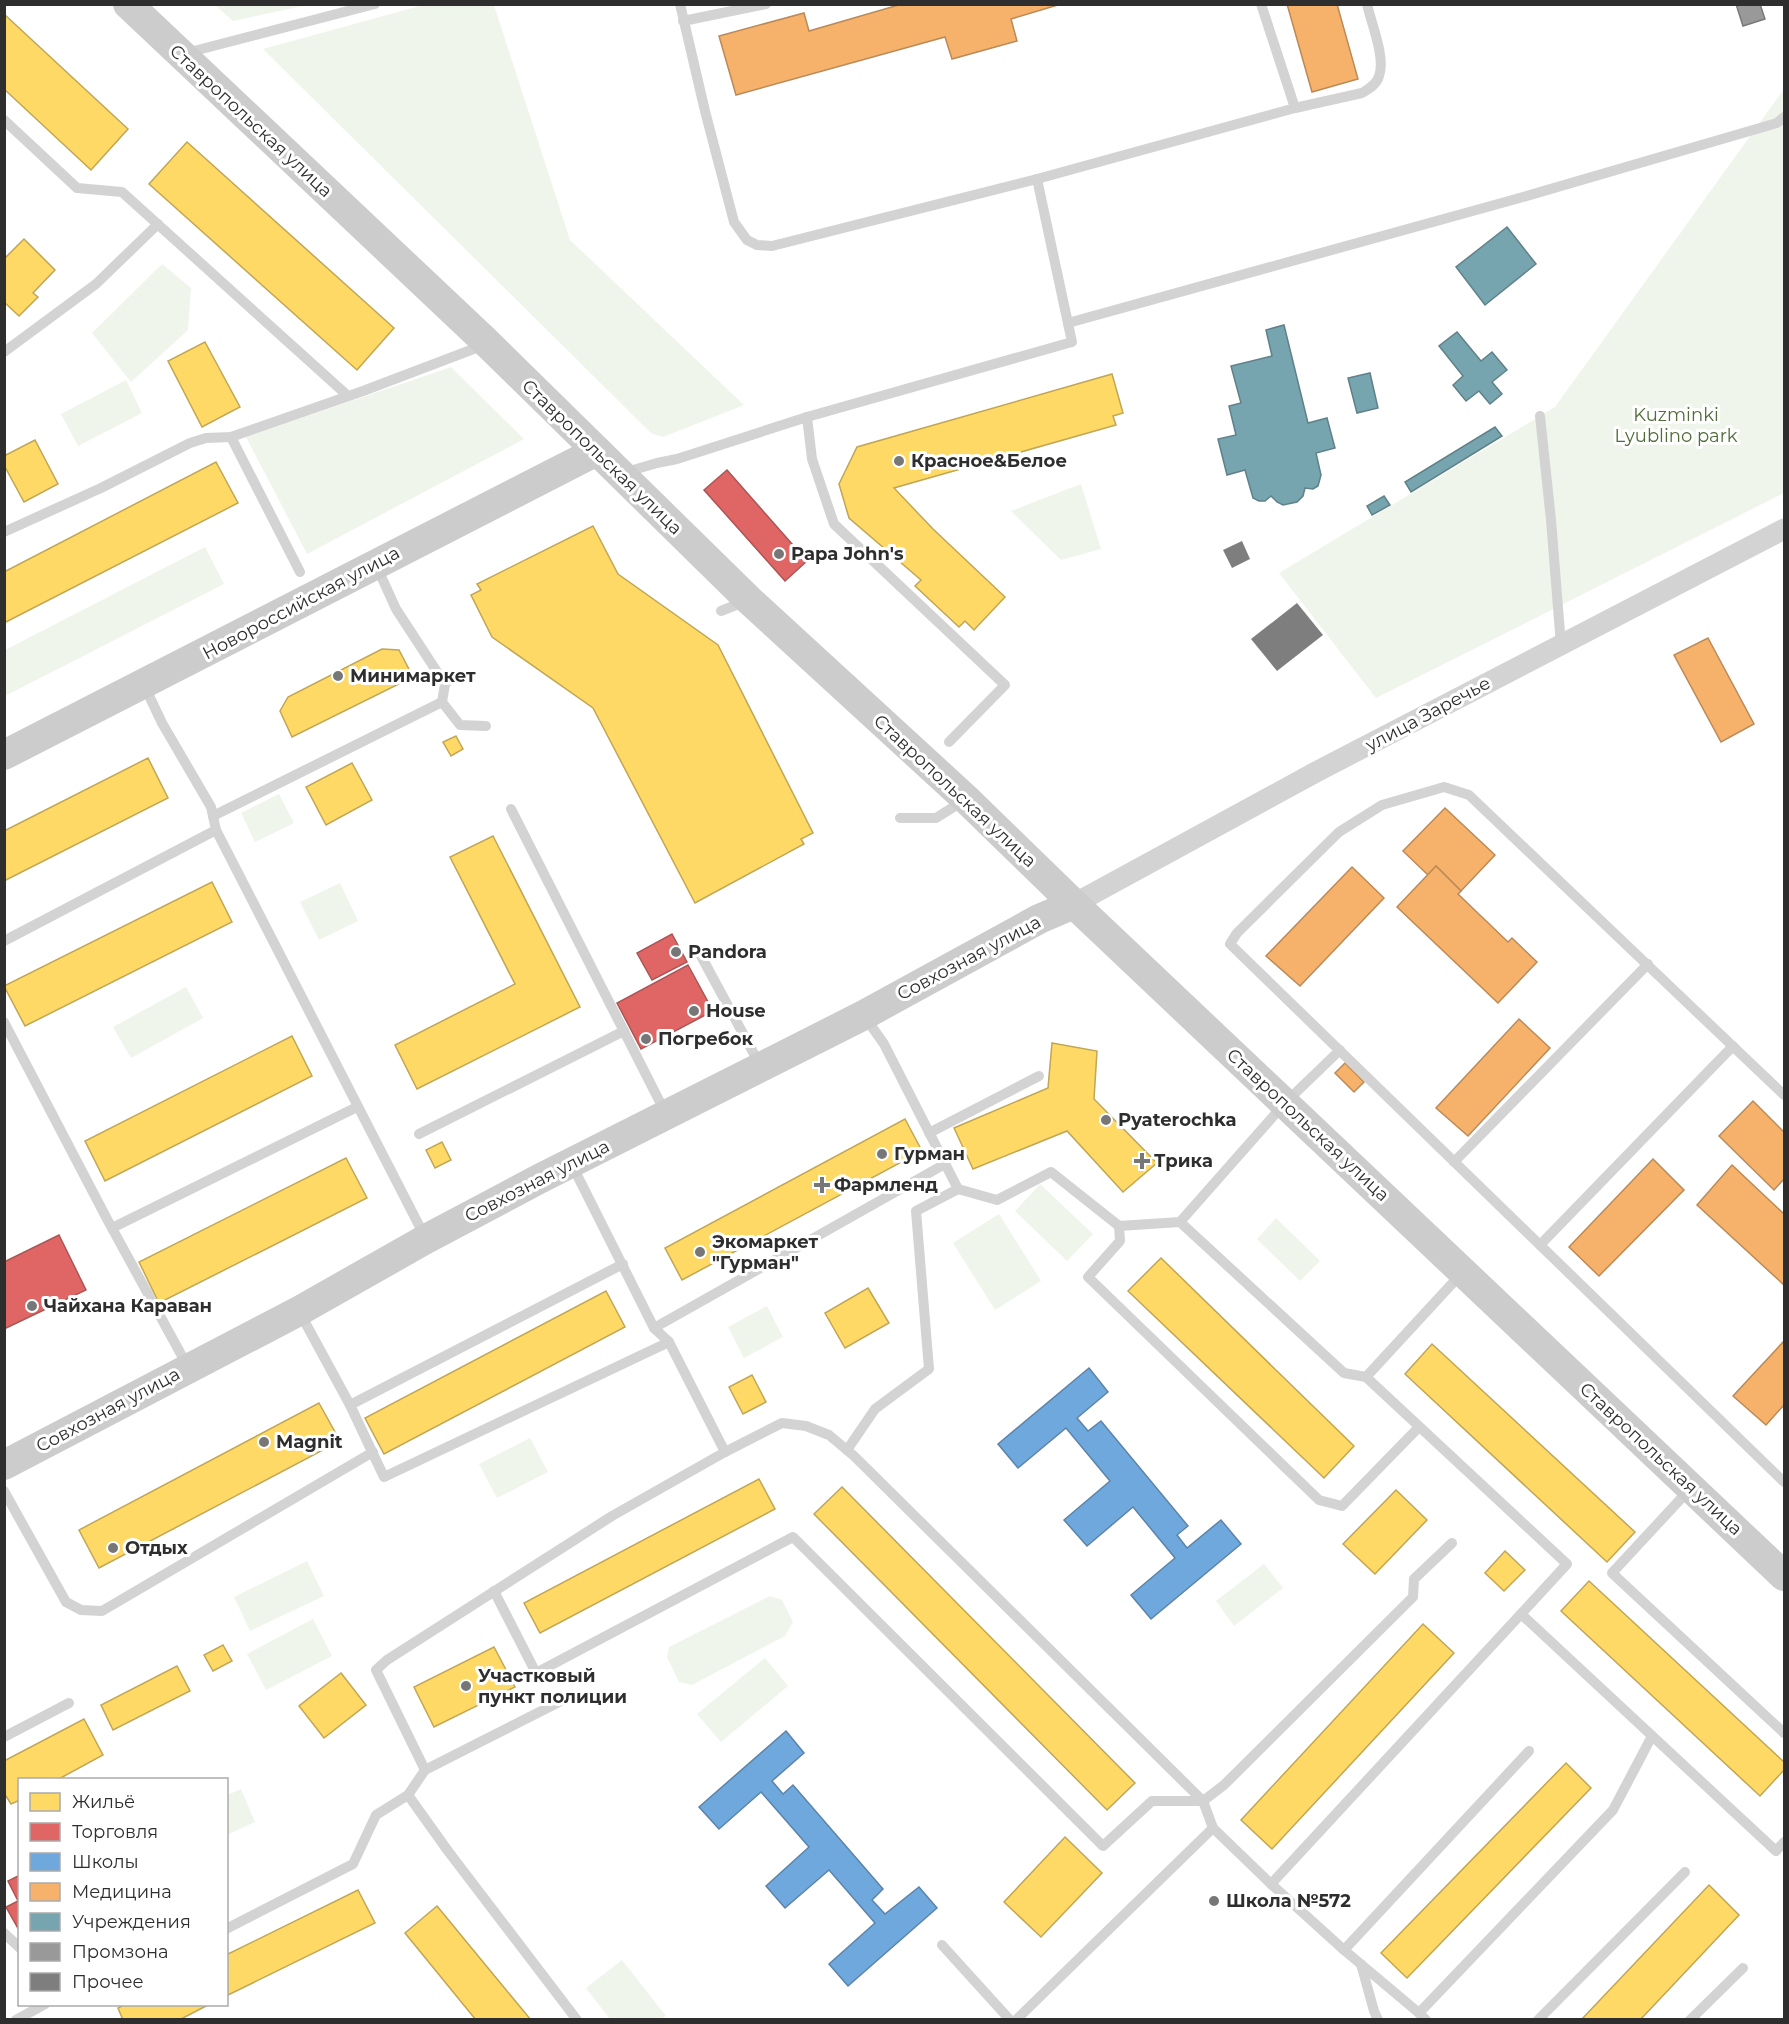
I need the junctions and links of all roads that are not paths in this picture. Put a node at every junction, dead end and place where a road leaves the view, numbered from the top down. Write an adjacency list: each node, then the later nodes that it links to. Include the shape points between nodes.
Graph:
1 (128, 4): 8 (main road, Ставропольская улица)
2 (375, 4): 8 (lane)
3 (680, 4): 7 (lane)
4 (766, 4): 7 (lane)
5 (1261, 4): 9 (lane)
6 (1367, 4): 9 (lane, via 1382,63 1379,78 1362,93)
7 (683, 21): 12 (lane, via 734,222 747,240 757,245 772,246)
8 (180, 54): 15 (main road, Ставропольская улица)
9 (1295, 108): 12 (lane)
10 (1785, 117): 14 (lane, via 1778,123 1516,199)
11 (4, 120): 13 (lane, via 77,188 122,192)
12 (1037, 179): 14 (lane)
13 (158, 224): 16 (lane, via 96,284); 17 (lane)
14 (1068, 323): 19 (lane, via 1072,342)
15 (488, 344): 17 (lane); 21 (main road, Ставропольская улица)
16 (4, 352)
17 (348, 396): 20 (lane)
18 (1540, 416): 29 (lane)
19 (807, 417): 22 (lane); 33 (lane, via 812,459 834,524 1005,685)
20 (231, 437): 24 (lane, via 190,443); 26 (lane)
21 (597, 451): 22 (main road, Ставропольская улица); 25 (main road, Новороссийская улица)
22 (620, 474): 27 (main road, Ставропольская улица)
23 (1785, 529): 29 (street, улица Заречье)
24 (4, 532)
25 (375, 564): 30 (main road, Новороссийская улица); 31 (lane, via 396,609 449,680)
26 (300, 572)
27 (749, 600): 28 (lane); 35 (main road, Ставропольская улица)
28 (721, 611)
29 (1561, 645): 40 (street, улица Заречье)
30 (144, 684): 34 (main road, Новороссийская улица); 37 (lane)
31 (442, 702): 32 (lane, via 460,725); 37 (lane)
32 (486, 726)
33 (949, 742)
34 (4, 755)
35 (966, 799): 38 (lane, via 936,818); 40 (main road, Ставропольская улица)
36 (511, 809): 46 (lane)
37 (213, 816): 39 (lane)
38 (900, 818)
39 (216, 830): 41 (lane); 53 (lane)
40 (1074, 904): 44 (main road, Совхозная улица, via 1039,919); 52 (main road, Ставропольская улица)
41 (4, 941)
42 (700, 954): 49 (lane)
43 (1648, 964): 47 (lane); 48 (lane, via 1469,795 1444,787 1382,805 1339,832 1230,944); 57 (lane)
44 (864, 1015): 49 (main road, Совхозная улица); 55 (lane, via 884,1044)
45 (4, 1022): 63 (lane)
46 (624, 1031): 54 (lane); 56 (lane)
47 (1733, 1046): 51 (lane); 65 (lane)
48 (1340, 1050): 52 (lane); 57 (lane)
49 (760, 1066): 54 (main road, Совхозная улица)
50 (1039, 1076): 55 (lane)
51 (1785, 1095)
52 (1285, 1103): 61 (lane); 67 (main road, Ставропольская улица)
53 (357, 1107): 63 (lane); 64 (lane)
54 (666, 1115): 58 (main road, Совхозная улица)
55 (929, 1133): 59 (lane)
56 (419, 1134)
57 (1454, 1161): 65 (lane)
58 (571, 1162): 64 (main road, Совхозная улица); 66 (lane)
59 (945, 1164): 60 (lane); 69 (lane)
60 (958, 1189): 62 (lane, via 997,1200 1051,1172); 75 (lane, via 916,1211 929,1368 875,1409)
61 (1180, 1222): 62 (lane); 72 (lane, via 1344,1373)
62 (1119, 1226): 74 (lane, via 1120,1241 1088,1277 1319,1500 1342,1506)
63 (112, 1228): 71 (lane)
64 (426, 1239): 68 (main road, Совхозная улица)
65 (1540, 1245): 79 (lane)
66 (623, 1264): 69 (lane); 73 (lane)
67 (1463, 1272): 72 (lane); 80 (main road, Ставропольская улица)
68 (299, 1311): 71 (main road, Совхозная улица); 73 (lane)
69 (654, 1328): 70 (lane)
70 (669, 1342): 76 (lane, via 384,1477); 77 (lane)
71 (188, 1368): 78 (main road, Совхозная улица)
72 (1366, 1377): 74 (lane)
73 (350, 1405): 76 (lane)
74 (1419, 1427): 85 (lane, via 1568,1564)
75 (847, 1450): 77 (lane, via 829,1435 806,1426 782,1423); 94 (lane)
76 (373, 1452): 81 (lane, via 102,1611 81,1610 66,1602)
77 (725, 1452): 84 (lane, via 612,1516)
78 (4, 1465)
79 (1785, 1482)
80 (1692, 1488): 83 (main road, Ставропольская улица); 88 (lane, via 1612,1573)
81 (4, 1491)
82 (1452, 1543): 94 (lane, via 1414,1579 1413,1597 1224,1785)
83 (1785, 1576)
84 (494, 1591): 92 (lane, via 376,1671); 94 (lane, via 536,1673 793,1537 1103,1846 1152,1801)
85 (1521, 1614): 89 (lane); 98 (lane)
86 (571, 1696): 92 (lane)
87 (69, 1703): 90 (lane)
88 (1785, 1733)
89 (1652, 1736): 96 (lane, via 1776,1851); 107 (lane, via 1613,1810)
90 (4, 1737)
91 (1529, 1751): 103 (lane)
92 (426, 1770): 93 (lane)
93 (408, 1795): 99 (lane, via 376,1815 353,1864); 109 (lane)
94 (1203, 1801): 95 (lane)
95 (1213, 1828): 98 (lane); 111 (lane)
96 (1785, 1842)
97 (1685, 1872): 113 (lane)
98 (1271, 1884): 103 (lane)
99 (228, 1928)
100 (4, 1933): 102 (lane)
101 (942, 1945): 110 (lane)
102 (18, 1946)
103 (1344, 1950): 104 (lane)
104 (1361, 1964): 107 (lane); 112 (lane)
105 (1743, 1968): 114 (lane)
106 (41, 2006): 108 (lane)
107 (1423, 2016)
108 (16, 2019)
109 (577, 2019)
110 (1010, 2019)
111 (1016, 2019)
112 (1378, 2019)
113 (1538, 2019)
114 (1690, 2019)

